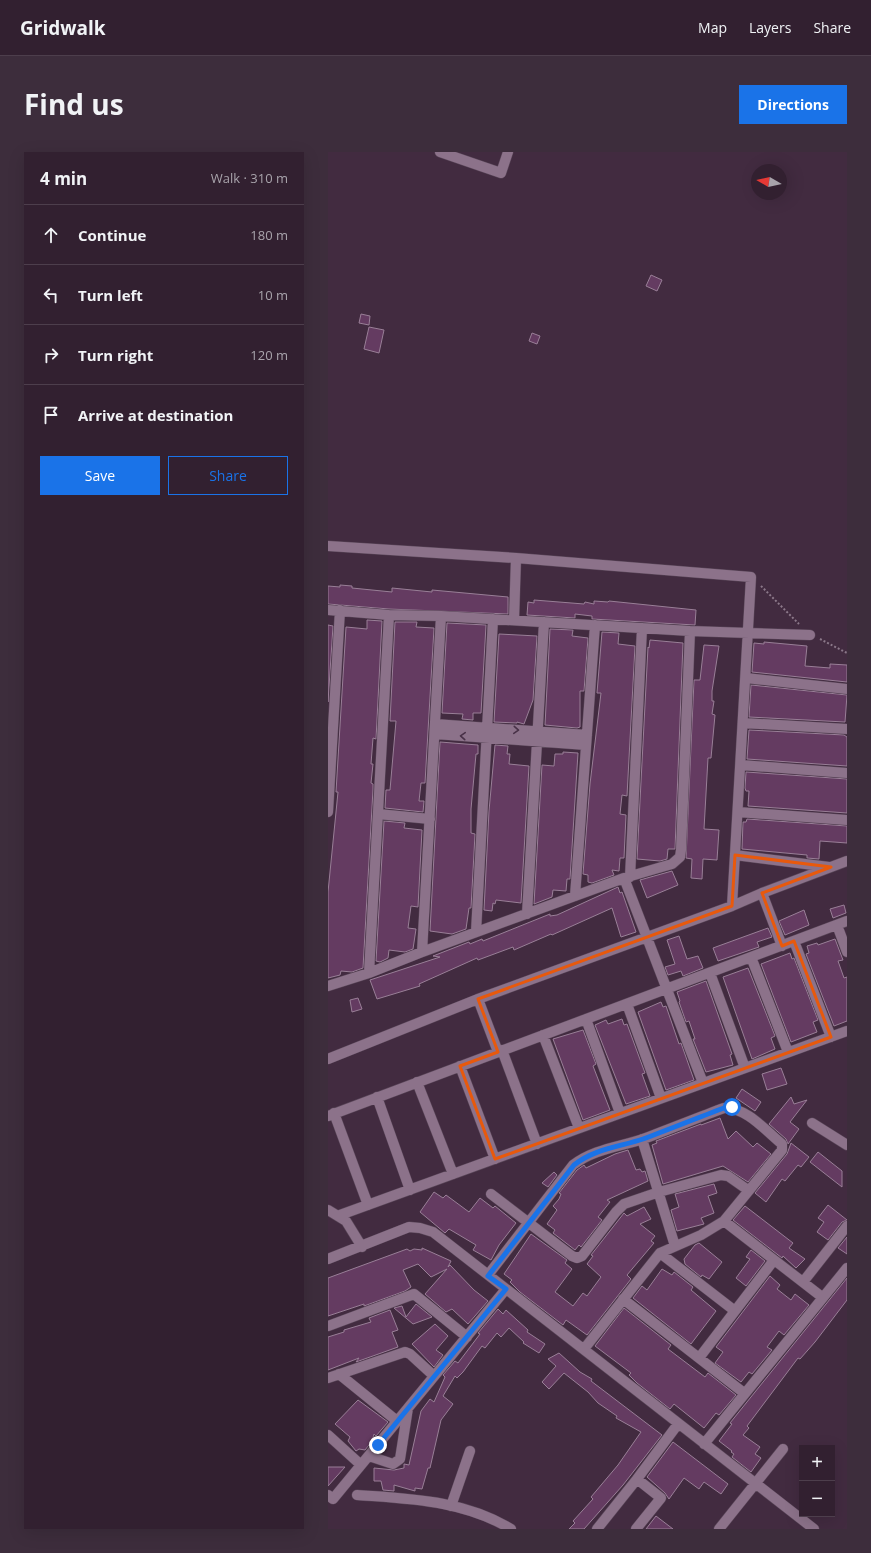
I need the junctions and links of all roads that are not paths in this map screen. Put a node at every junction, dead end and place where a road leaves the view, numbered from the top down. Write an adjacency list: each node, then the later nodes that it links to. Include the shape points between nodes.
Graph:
1 (440, 152): 2 (street, via 501,173)
2 (508, 152)
3 (328, 546): 4 (street)
4 (516, 558): 10 (street); 15 (street, via 751,577)
5 (328, 610): 6 (street)
6 (340, 610): 7 (street); 28 (street)
7 (389, 615): 8 (street); 30 (street)
8 (441, 616): 9 (street); 20 (street)
9 (493, 619): 10 (street); 22 (street)
10 (514, 620): 11 (street)
11 (544, 622): 12 (street); 24 (street)
12 (595, 625): 13 (street); 25 (street)
13 (642, 628): 14 (street); 36 (street)
14 (690, 631): 15 (street); 36 (street, via 680,857 672,864)
15 (749, 633): 16 (street); 17 (street)
16 (810, 635)
17 (746, 678): 18 (street); 19 (street)
18 (847, 689)
19 (743, 723): 21 (street); 26 (street)
20 (435, 724): 22 (street); 23 (street)
21 (847, 729)
22 (487, 733): 23 (street, one-way to 23); 24 (street); 43 (street)
23 (435, 734): 31 (street)
24 (537, 737): 25 (street); 40 (street)
25 (586, 740): 38 (street)
26 (741, 765): 27 (street); 29 (street)
27 (847, 774)
28 (328, 805)
29 (738, 812): 32 (street); 33 (street)
30 (378, 814): 31 (street); 50 (street)
31 (430, 819): 47 (street)
32 (847, 820)
33 (735, 855): 35 (street); 39 (street)
34 (847, 861): 35 (street)
35 (831, 867): 37 (street)
36 (627, 878): 38 (street); 44 (street)
37 (762, 893): 39 (street); 46 (street)
38 (575, 896): 40 (street)
39 (732, 906): 44 (street)
40 (527, 914): 43 (street)
41 (847, 922): 42 (street)
42 (837, 925): 45 (street); 48 (street)
43 (476, 932): 47 (street)
44 (646, 936): 53 (street); 54 (street)
45 (794, 941): 46 (street); 59 (street)
46 (782, 946): 49 (street)
47 (422, 952): 50 (street)
48 (847, 952)
49 (751, 957): 51 (street); 61 (street)
50 (369, 973): 52 (street)
51 (710, 973): 53 (street); 64 (street)
52 (328, 986)
53 (666, 989): 55 (street); 66 (street)
54 (478, 999): 60 (street); 62 (street)
55 (626, 1004): 56 (street); 68 (street)
56 (586, 1019): 58 (street); 70 (street)
57 (847, 1031): 59 (street)
58 (543, 1035): 60 (street); 72 (street)
59 (831, 1037): 61 (street)
60 (500, 1051): 63 (street); 74 (street)
61 (788, 1052): 64 (street)
62 (328, 1059)
63 (460, 1066): 65 (street); 76 (street)
64 (745, 1068): 66 (street)
65 (417, 1082): 67 (street); 77 (street)
66 (702, 1084): 68 (street)
67 (377, 1097): 69 (street); 78 (street)
68 (661, 1098): 70 (street)
69 (331, 1114): 82 (street)
70 (620, 1114): 72 (street)
71 (812, 1123): 75 (street)
72 (579, 1128): 74 (street)
73 (642, 1140): 79 (street, via 724,1108 741,1110 782,1144 782,1148); 80 (street); 86 (street, via 582,1158)
74 (536, 1144): 76 (street)
75 (847, 1145)
76 (495, 1159): 77 (street)
77 (453, 1174): 78 (street)
78 (410, 1190): 82 (street)
79 (748, 1190): 80 (street, via 728,1176 721,1175); 85 (street)
80 (659, 1192): 86 (street, via 624,1204 582,1256 577,1258); 88 (street)
81 (491, 1194): 86 (street)
82 (368, 1205): 84 (street)
83 (328, 1210): 84 (street)
84 (340, 1215): 89 (street, via 350,1226)
85 (724, 1221): 88 (street, via 701,1235); 92 (street)
86 (529, 1222): 94 (street)
87 (847, 1226): 95 (street)
88 (675, 1246): 90 (street)
89 (362, 1247): 91 (street); 94 (street, via 409,1227 420,1228 433,1232)
90 (660, 1253): 98 (street); 99 (street)
91 (328, 1259)
92 (774, 1260): 95 (street); 99 (street)
93 (847, 1268): 97 (street)
94 (488, 1276): 96 (street)
95 (803, 1282): 97 (street)
96 (506, 1289): 101 (street); 102 (street)
97 (822, 1297): 107 (street)
98 (623, 1299): 102 (street); 103 (street)
99 (735, 1311): 103 (street)
100 (328, 1326): 101 (street, via 414,1294)
101 (467, 1337): 105 (street)
102 (584, 1349): 110 (street)
103 (699, 1358): 107 (street)
104 (339, 1374): 105 (street, via 405,1352); 106 (street); 109 (street)
105 (434, 1376): 108 (street)
106 (328, 1378)
107 (744, 1393): 112 (street)
108 (408, 1408): 109 (street); 115 (street, via 400,1459 393,1464)
109 (398, 1421): 115 (street)
110 (678, 1424): 112 (street); 117 (street)
111 (328, 1435): 116 (street)
112 (704, 1444): 118 (street)
113 (783, 1449): 118 (street)
114 (470, 1451): 121 (street)
115 (369, 1456): 116 (street)
116 (362, 1465): 119 (street, via 333,1499)
117 (637, 1479): 123 (street); 124 (street, via 660,1498)
118 (756, 1483): 125 (street); 126 (street)
119 (328, 1495)
120 (357, 1495): 121 (street, via 430,1501)
121 (451, 1506): 122 (street, via 469,1510)
122 (511, 1529)
123 (597, 1529)
124 (636, 1529)
125 (719, 1529)
126 (814, 1529)

